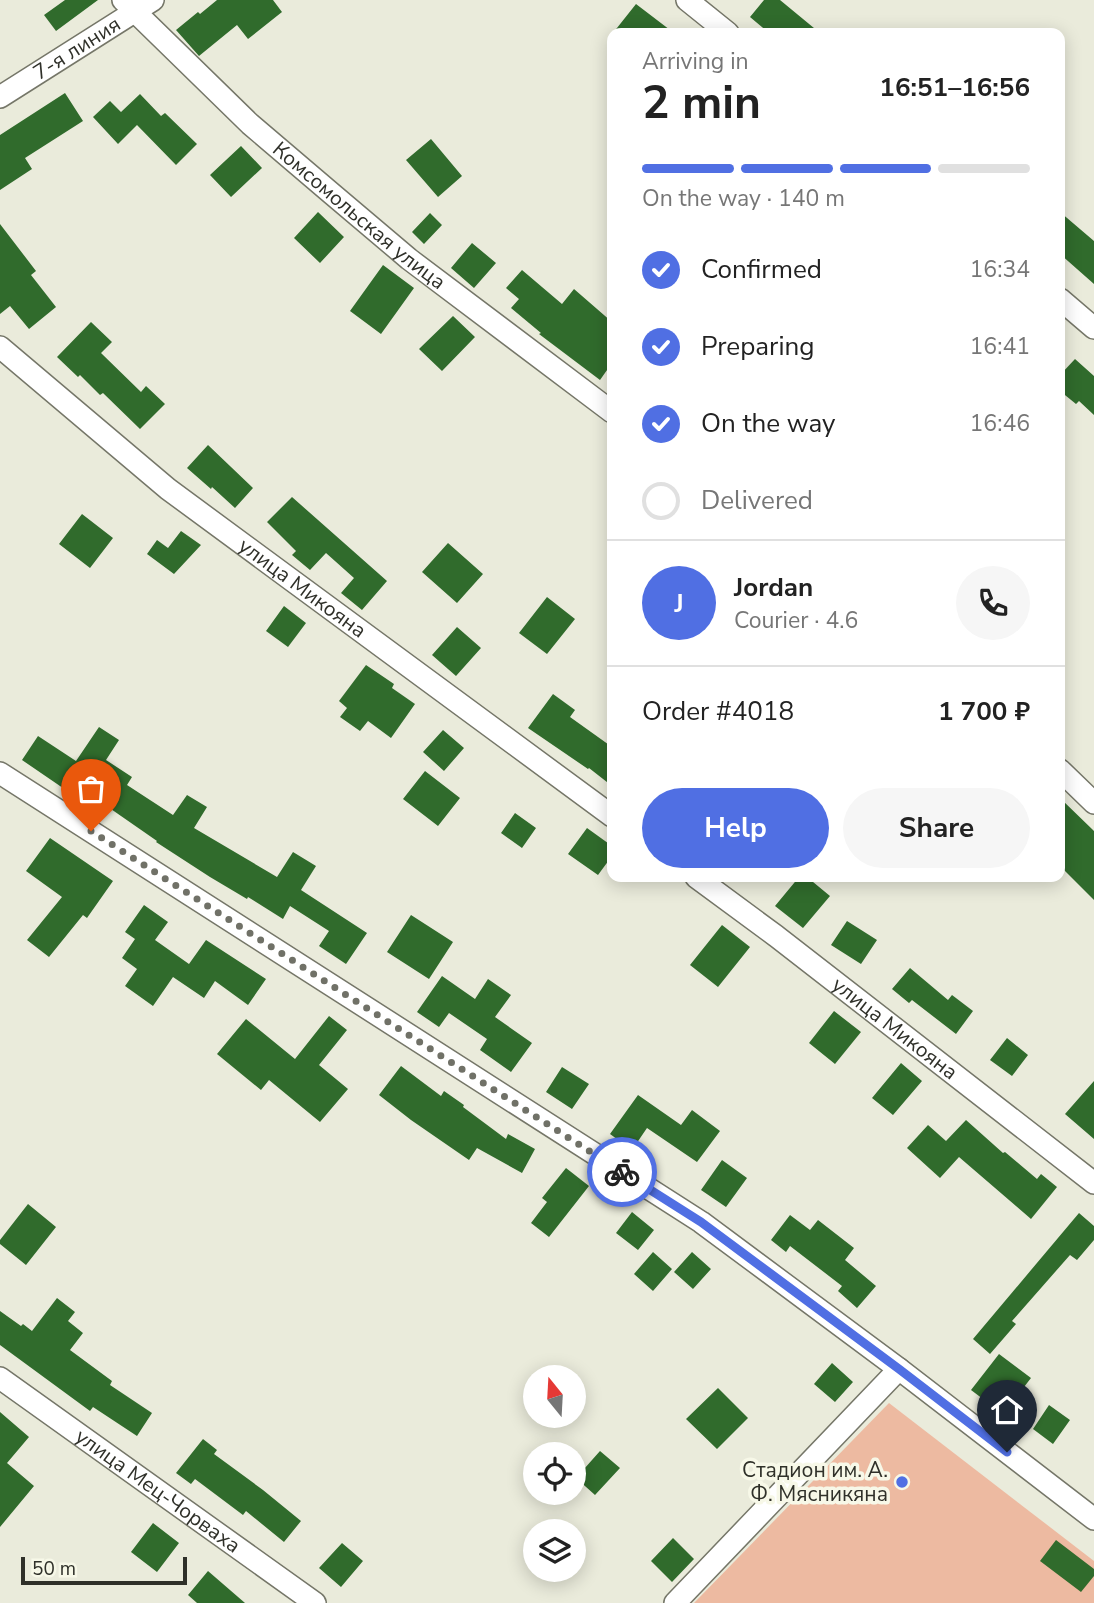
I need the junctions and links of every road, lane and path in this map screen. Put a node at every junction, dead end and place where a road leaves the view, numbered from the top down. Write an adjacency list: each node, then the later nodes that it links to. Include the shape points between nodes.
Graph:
1 (153, 0): 3 (street, 7-я линия)
2 (687, 0): 4 (street)
3 (129, 6): 5 (street, 7-я линия); 9 (street, Комсомольская улица, via 250,124 409,259)
4 (722, 28)
5 (0, 97)
6 (1065, 303): 7 (street)
7 (1094, 328)
8 (0, 347): 13 (street, улица Микояна, via 168,489)
9 (607, 408)
10 (0, 773): 16 (street, via 701,1222)
11 (1065, 775): 12 (street)
12 (1094, 803)
13 (607, 812)
14 (703, 882): 15 (street, улица Микояна)
15 (1094, 1183)
16 (899, 1369): 18 (street); 20 (street)
17 (0, 1378): 19 (street, улица Мец-Чорваха)
18 (1094, 1519)
19 (314, 1603)
20 (675, 1603)

